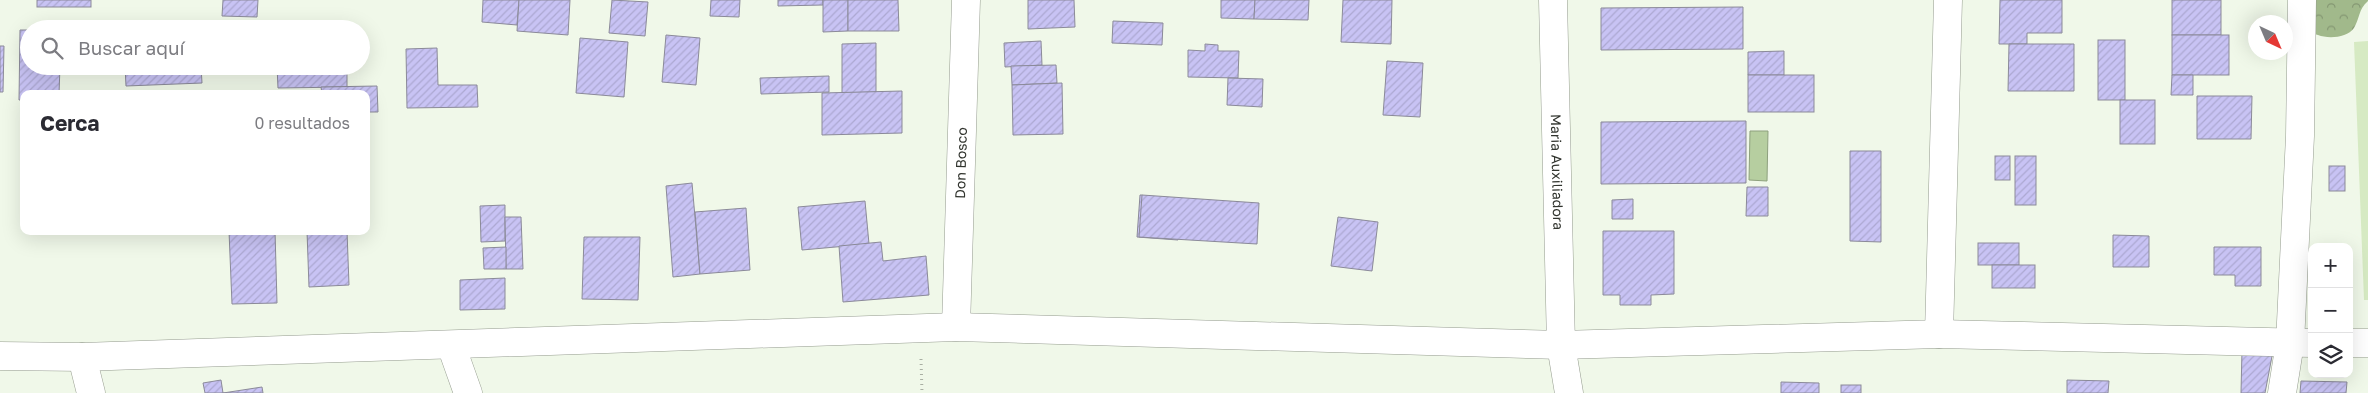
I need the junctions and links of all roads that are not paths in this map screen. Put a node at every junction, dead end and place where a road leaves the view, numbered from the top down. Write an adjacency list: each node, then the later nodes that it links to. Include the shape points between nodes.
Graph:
1 (966, 0): 5 (street, Don Bosco)
2 (1554, 0): 11 (street, Maria Auxiliadora)
3 (1948, 0): 6 (street)
4 (2302, 0): 7 (street)
5 (956, 327): 10 (street); 11 (street)
6 (1939, 334): 7 (street); 11 (street)
7 (2301, 343): 17 (street)
8 (2353, 343): 9 (street)
9 (2368, 343)
10 (451, 345): 13 (street); 15 (street)
11 (1561, 345): 16 (street, Maria Auxiliadora)
12 (0, 356): 13 (street)
13 (82, 357): 14 (street)
14 (91, 393)
15 (468, 393)
16 (1568, 393)
17 (2282, 393)

